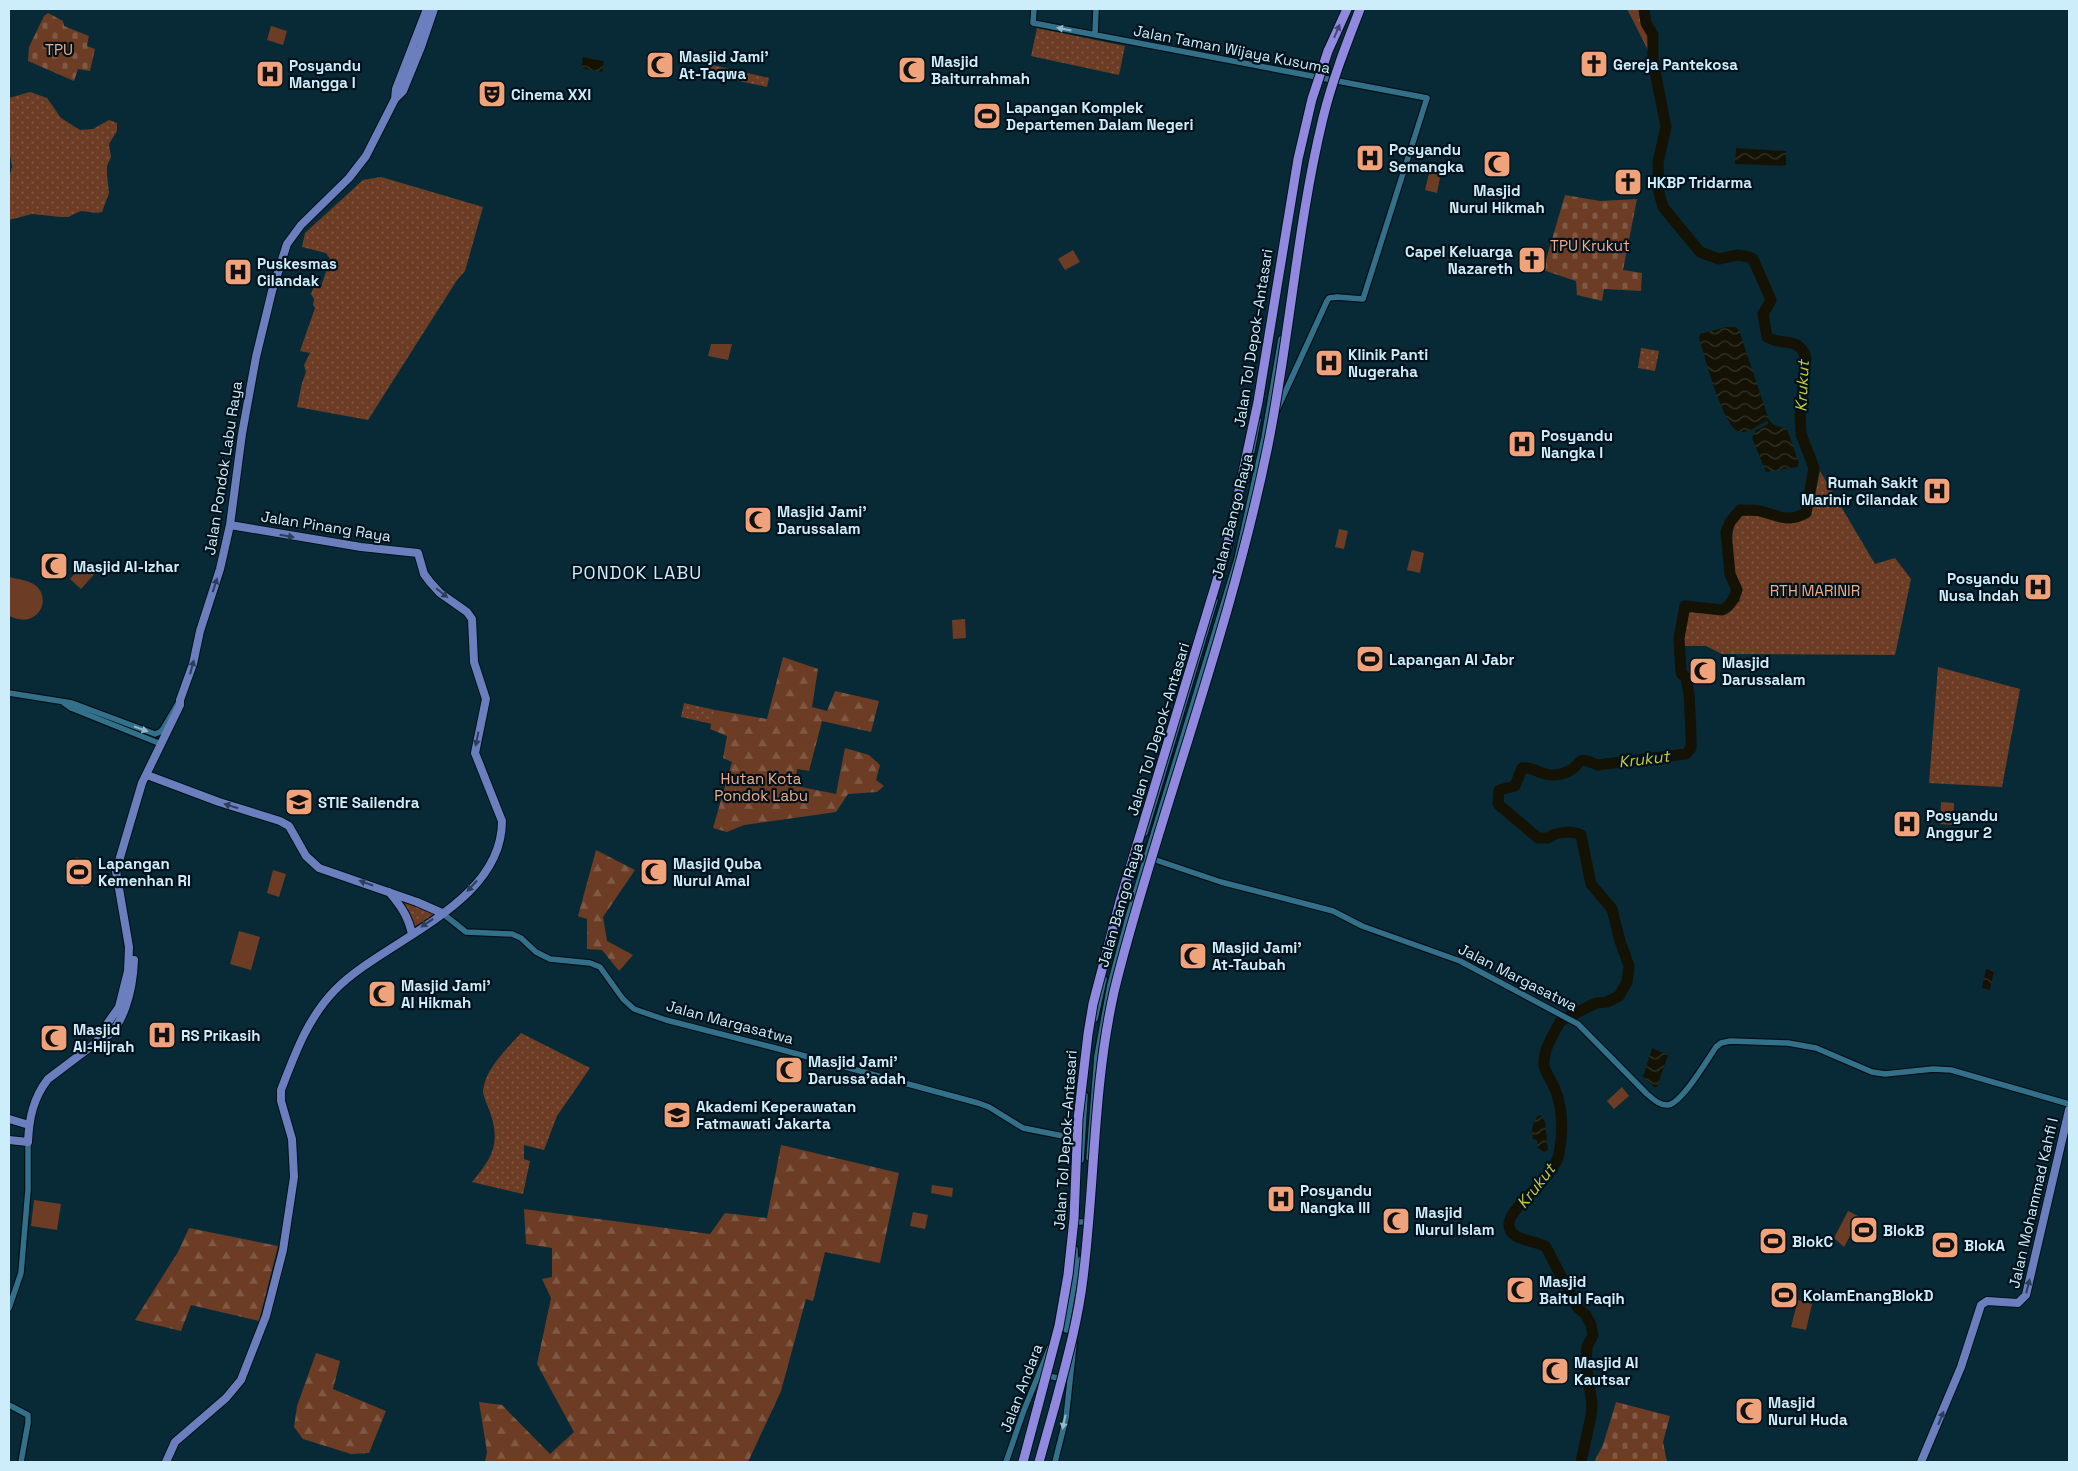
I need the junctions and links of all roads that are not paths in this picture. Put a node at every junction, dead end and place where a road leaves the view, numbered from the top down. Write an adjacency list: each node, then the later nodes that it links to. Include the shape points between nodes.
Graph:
1 (427, 9): 11 (main road)
2 (434, 9): 11 (main road, via 403,91)
3 (1034, 9): 7 (street, Jalan Taman Wijaya Kusuma, one-way to 3, via 1033,23)
4 (1096, 9): 7 (street)
5 (1346, 9): 24 (highway, Jalan Tol Depok–Antasari, one-way to 5, bridge, via 1227,547 1258,402 1298,159 1312,99)
6 (1360, 9): 25 (highway, Jalan Tol Depok–Antasari, bridge, via 1338,64 1323,117 1307,196 1268,447 1243,551)
7 (1095, 35): 8 (street, Jalan Taman Wijaya Kusuma)
8 (1321, 79): 9 (street, Jalan Taman Wijaya Kusuma); 12 (street, Jalan Bango Raya, via 1297,184)
9 (1331, 81): 10 (street, Jalan Taman Wijaya Kusuma); 14 (street, Jalan Bango Raya, via 1319,120 1301,210)
10 (1426, 98): 13 (street, Jalan Bango Raya, via 1363,299 1329,298)
11 (395, 99): 17 (main road, Jalan Pondok Labu Raya, via 366,156 349,178 296,231 288,244 249,395)
12 (1264, 388): 14 (street); 16 (street, Jalan Bango Raya)
13 (1286, 394): 14 (street, via 1280,398); 15 (street, Jalan Bango Raya, via 1277,412)
14 (1272, 395): 15 (street, Jalan Bango Raya)
15 (1267, 421): 16 (street, Jalan Bango Raya); 25 (street, Jalan Bango Raya, via 1237,559)
16 (1257, 428): 24 (street, Jalan Bango Raya, via 1227,559)
17 (230, 525): 18 (main road, Jalan Pinang Raya); 19 (main road, Jalan Pondok Labu Raya)
18 (239, 526): 19 (main road); 30 (main road, Jalan Pinang Raya, one-way to 30, via 361,548 418,553 430,582 472,619 474,662 486,699 474,753 502,821 502,831 497,854 487,871 456,905)
19 (228, 534): 21 (main road, Jalan Pondok Labu Raya, one-way to 19)
20 (9, 693): 22 (street, via 62,702)
21 (180, 700): 22 (street, one-way to 21, via 155,734 160,732); 23 (main road, Jalan Pondok Labu Raya)
22 (118, 724): 23 (street)
23 (161, 744): 26 (main road, Jalan Pondok Labu Raya)
24 (1162, 772): 25 (highway); 27 (street, Jalan Bango Raya); 53 (highway, Jalan Tol Depok–Antasari, bridge, via 1120,901 1093,1004 1078,1120 1068,1275 1059,1326)
25 (1174, 776): 28 (street, Jalan Bango Raya); 54 (highway, Jalan Tol Depok–Antasari, bridge, via 1114,993 1096,1119 1083,1280)
26 (144, 785): 29 (main road, Jalan Margasatwa, one-way to 26, via 319,868 306,856 289,826 280,821 219,802); 37 (main road, Jalan Pondok Labu Raya, via 116,871 129,947 128,971 119,1007 97,1042 48,1079 36,1099)
27 (1138, 854): 28 (street, Jalan Margasatwa); 32 (street, Jalan Bango Raya, via 1096,1011)
28 (1147, 857): 33 (street, Jalan Bango Raya, via 1110,985); 34 (street, Jalan Margasatwa, via 1222,882 1333,911 1362,926 1460,961 1570,1018 1659,1104 1673,1102 1683,1094 1716,1047 1730,1041 1788,1043 1816,1048 1872,1072 1885,1074 1951,1070)
29 (388, 891): 30 (main road, Jalan Margasatwa); 31 (main road, via 409,920)
30 (442, 913): 31 (main road, one-way to 31); 39 (street, Jalan Margasatwa, via 466,932 512,934 550,959 600,967 634,1009 978,1103 1023,1128 1063,1136)
31 (412, 934): 51 (main road, via 335,989 306,1027 281,1090 292,1139 294,1177 283,1250 266,1316 241,1380 226,1398 175,1442)
32 (1087, 1071): 33 (street); 39 (street, Jalan Bango Raya)
33 (1095, 1072): 38 (street, Jalan Bango Raya)
34 (2069, 1104)
35 (2069, 1110): 56 (main road, Jalan Mohammad Kahfi I, one-way to 35, via 1961,1367 1981,1305 1987,1301 2018,1303 2026,1295)
36 (9, 1119): 37 (main road)
37 (29, 1124): 41 (main road, Jalan Pondok Labu Raya)
38 (1091, 1126): 39 (street, Jalan Margasatwa); 43 (street)
39 (1083, 1129): 42 (street)
40 (9, 1140): 41 (main road)
41 (28, 1142): 45 (street, via 28,1190 21,1273)
42 (1077, 1222): 43 (street); 44 (street)
43 (1086, 1222): 44 (street, via 1081,1264)
44 (1076, 1274): 46 (street)
45 (9, 1308)
46 (1066, 1330): 47 (street, Jalan Andara, via 1056,1333); 48 (street, via 1075,1339)
47 (1038, 1374): 48 (street); 52 (street, Jalan Andara)
48 (1070, 1381): 55 (street, one-way to 55, via 1066,1418)
49 (9, 1406): 50 (street, via 28,1415)
50 (21, 1462)
51 (166, 1462)
52 (1006, 1462)
53 (1023, 1462)
54 (1039, 1462)
55 (1054, 1462)
56 (1921, 1462)

